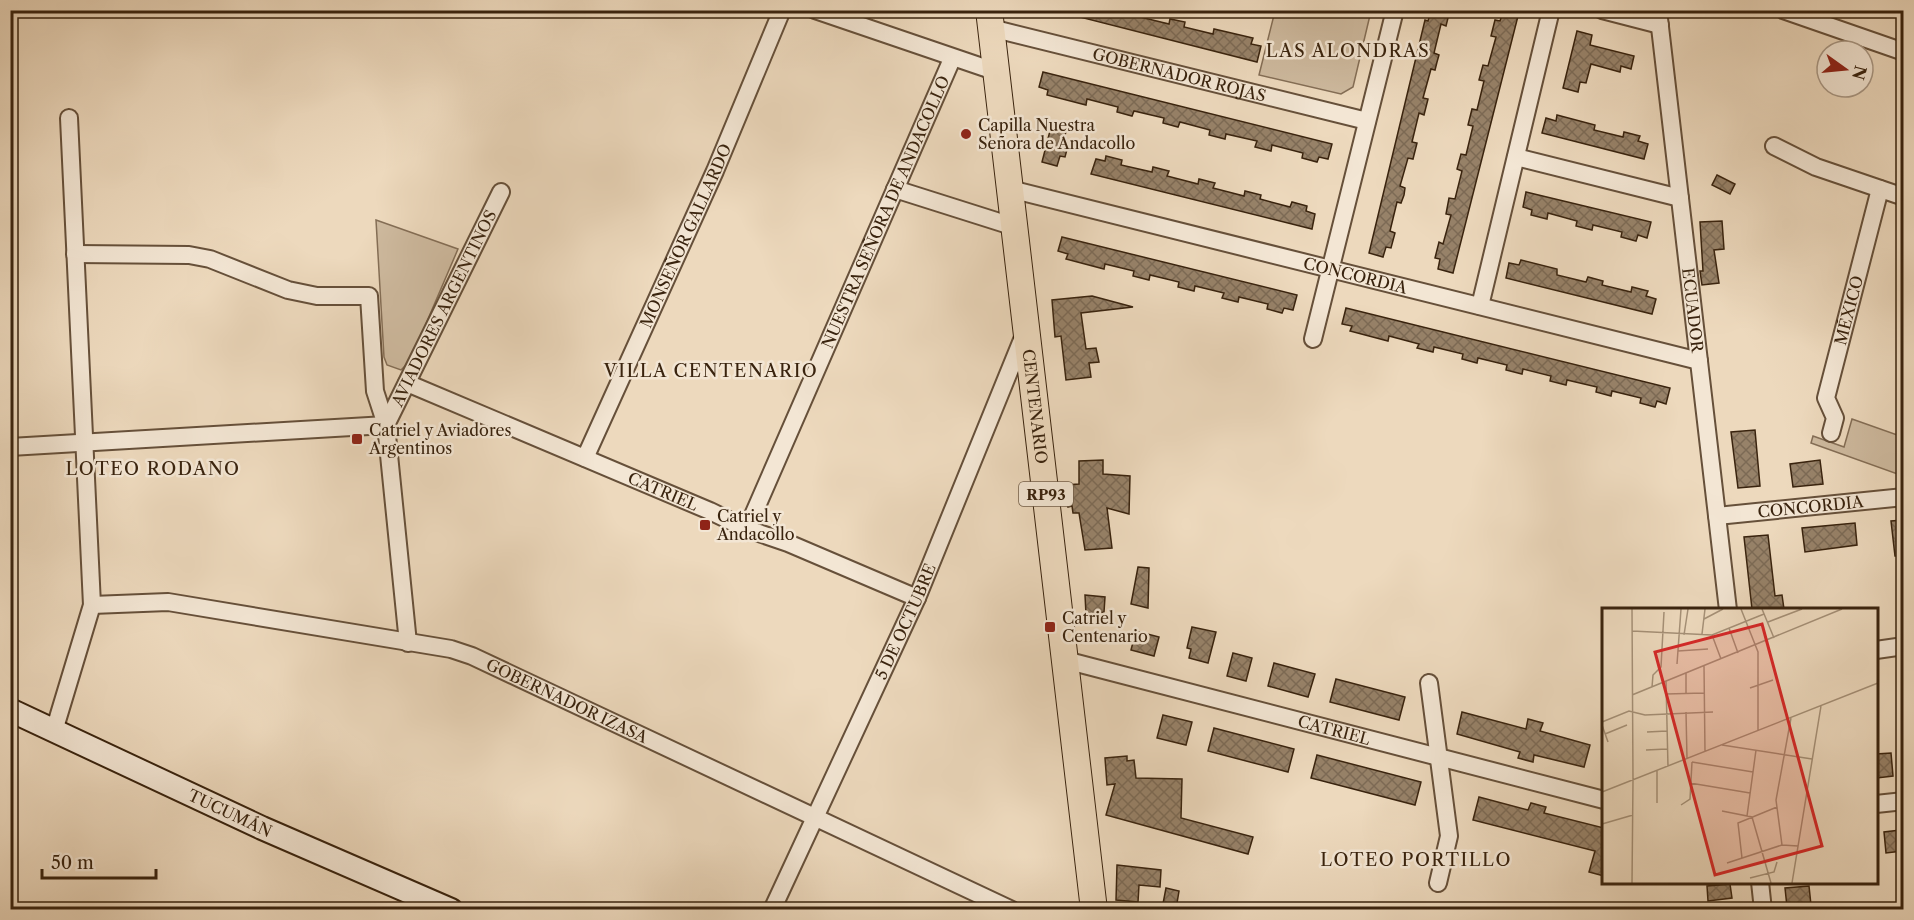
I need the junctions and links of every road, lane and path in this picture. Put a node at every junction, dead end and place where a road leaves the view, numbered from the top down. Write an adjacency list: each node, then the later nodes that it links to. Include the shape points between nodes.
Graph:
1 (782, 10): 34 (street, MONSEÑOR GALLARDO, via 715,171)
2 (815, 10): 10 (street)
3 (1395, 10): 13 (street)
4 (1551, 10): 15 (street)
5 (1602, 10): 7 (street)
6 (1783, 10): 9 (street)
7 (1659, 18): 21 (street, ECUADOR)
8 (990, 19): 11 (main road, CENTENARIO / RP93); 13 (street, GOBERNADOR ROJAS)
9 (1904, 51)
10 (952, 58): 11 (street); 16 (street, NUESTRA SEÑORA DE ANDACOLLO)
11 (997, 72): 17 (main road, CENTENARIO / RP93)
12 (69, 118): 23 (street)
13 (1367, 121): 24 (street)
14 (1774, 146): 18 (street, via 1816,167)
15 (1516, 158): 21 (street); 25 (street)
16 (895, 189): 22 (street); 37 (street, NUESTRA SEÑORA DE ANDACOLLO)
17 (1010, 189): 22 (main road, CENTENARIO / RP93); 24 (street, CONCORDIA)
18 (1880, 189): 20 (street); 31 (street, MÉXICO, via 1826,398 1835,418)
19 (501, 192): 29 (street, AVIADORES ARGENTINOS)
20 (1904, 197)
21 (1680, 198): 28 (street, ECUADOR)
22 (1015, 227): 26 (main road, CENTENARIO / RP93)
23 (75, 254): 30 (street, via 189,255 210,259 288,290 317,296 369,296 375,391); 32 (street)
24 (1330, 269): 25 (street, CONCORDIA); 27 (street)
25 (1480, 306): 28 (street, CONCORDIA)
26 (1026, 328): 38 (street, 5 DE OCTUBRE); 44 (main road, CENTENARIO / RP93)
27 (1313, 339)
28 (1699, 361): 36 (street, ECUADOR)
29 (407, 383): 30 (street, AVIADORES ARGENTINOS); 34 (street, CATRIEL)
30 (386, 425): 32 (street); 41 (street)
31 (1831, 433)
32 (84, 442): 33 (street); 39 (street)
33 (10, 447)
34 (585, 458): 37 (street, CATRIEL)
35 (1904, 496): 36 (street, CONCORDIA)
36 (1717, 516): 40 (street, ECUADOR)
37 (747, 529): 38 (street, CATRIEL)
38 (917, 598): 52 (street, 5 DE OCTUBRE)
39 (92, 605): 41 (street, GOBERNADOR IZASA, via 168,602); 47 (street)
40 (1728, 608)
41 (408, 643): 52 (street, GOBERNADOR IZASA, via 472,656)
42 (1904, 646): 43 (street)
43 (1878, 650)
44 (1065, 660): 48 (street, CATRIEL); 58 (main road, CENTENARIO / RP93)
45 (1429, 683): 48 (street)
46 (10, 710): 47 (main road, TUCUMÁN)
47 (54, 731): 55 (main road, TUCUMÁN, via 262,828)
48 (1438, 757): 49 (street, CATRIEL); 53 (street, via 1449,836)
49 (1602, 799)
50 (1904, 801): 51 (street)
51 (1878, 804)
52 (816, 816): 56 (street, 5 DE OCTUBRE); 57 (street, GOBERNADOR IZASA)
53 (1438, 884)
54 (1760, 884): 59 (street)
55 (451, 909)
56 (772, 909)
57 (1012, 909)
58 (1094, 909)
59 (1763, 909)

